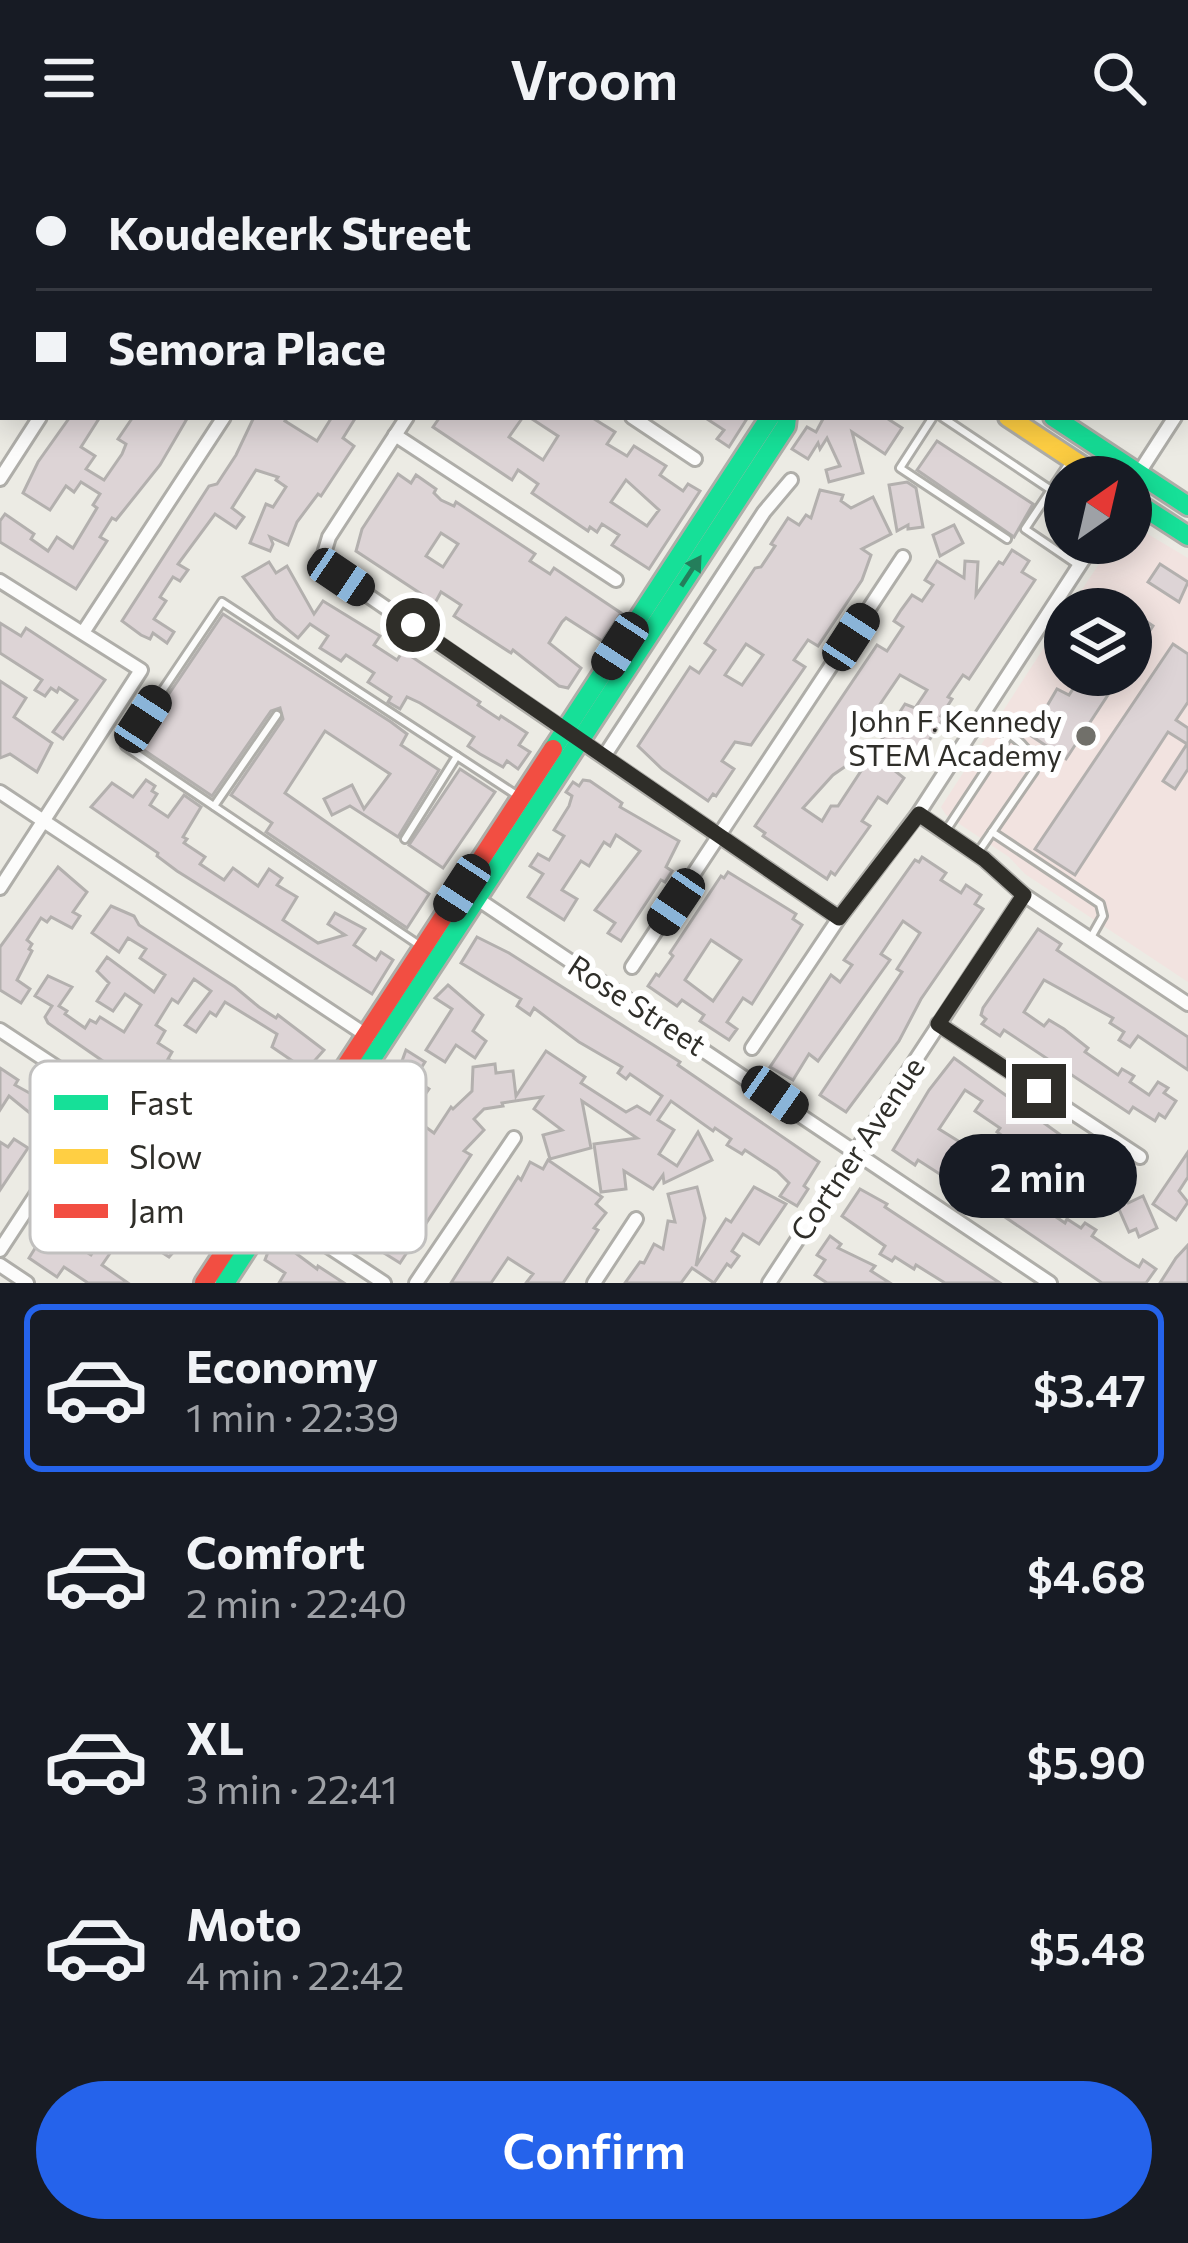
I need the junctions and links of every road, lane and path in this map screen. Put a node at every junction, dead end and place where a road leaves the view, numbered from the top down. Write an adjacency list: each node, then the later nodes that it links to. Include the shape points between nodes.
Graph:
1 (38, 420): 17 (street)
2 (222, 420): 31 (street)
3 (405, 420): 12 (street)
4 (636, 420): 16 (street)
5 (768, 420): 34 (main road)
6 (787, 420): 34 (main road, one-way to 6)
7 (936, 420): 25 (lane, via 900,468)
8 (943, 420): 19 (lane)
9 (1013, 420): 13 (main road)
10 (1057, 420): 14 (main road)
11 (1173, 420): 15 (street)
12 (395, 434): 29 (street); 34 (street, via 323,557)
13 (1067, 456)
14 (1105, 456)
15 (1150, 456)
16 (695, 459)
17 (0, 479)
18 (791, 480): 36 (street)
19 (1044, 485)
20 (1152, 488): 22 (main road)
21 (1044, 501): 26 (lane, via 1025,530)
22 (1188, 506)
23 (1152, 513): 24 (main road)
24 (1188, 536)
25 (1007, 538)
26 (1044, 542)
27 (903, 557): 45 (street)
28 (1079, 565): 33 (street)
29 (616, 580)
30 (0, 581): 31 (street)
31 (84, 631): 42 (street, via 141,670)
32 (277, 715): 40 (lane)
33 (982, 716): 35 (lane); 41 (street)
34 (574, 734): 36 (street); 39 (main road); 49 (main road)
35 (1009, 735): 43 (lane); 44 (lane, via 1029,752 1034,771)
36 (605, 755): 45 (street)
37 (457, 756): 39 (lane); 40 (lane, via 222,602 125,746); 46 (lane)
38 (0, 792): 42 (street)
39 (521, 798): 49 (main road)
40 (214, 806): 53 (lane)
41 (919, 814): 43 (street); 51 (street)
42 (44, 821): 48 (street); 58 (street)
43 (945, 832): 47 (street)
44 (992, 832): 47 (lane); 52 (lane, via 1100,904 1103,916)
45 (720, 836): 51 (street); 54 (street)
46 (405, 839)
47 (977, 854): 50 (street)
48 (0, 888)
49 (470, 893): 53 (main road); 58 (main road); 63 (street, Rose Street)
50 (1024, 895): 52 (street); 56 (street, Cortner Avenue)
51 (839, 918): 59 (street)
52 (1090, 938): 55 (street)
53 (424, 947): 58 (main road)
54 (632, 967)
55 (1188, 1004)
56 (938, 1024): 63 (street, Cortner Avenue); 64 (street)
57 (0, 1030): 60 (street)
58 (373, 1040): 61 (main road)
59 (752, 1048)
60 (47, 1061)
61 (359, 1061)
62 (514, 1138): 77 (street)
63 (853, 1152): 72 (street, Cortner Avenue); 79 (street, Rose Street)
64 (1140, 1157)
65 (30, 1204): 67 (street)
66 (636, 1220): 78 (street)
67 (0, 1250)
68 (228, 1253): 74 (main road)
69 (241, 1253): 75 (main road)
70 (339, 1253): 76 (street)
71 (0, 1265): 73 (street)
72 (768, 1282)
73 (27, 1283)
74 (204, 1283)
75 (225, 1283)
76 (384, 1283)
77 (416, 1283)
78 (594, 1283)
79 (1050, 1283)

